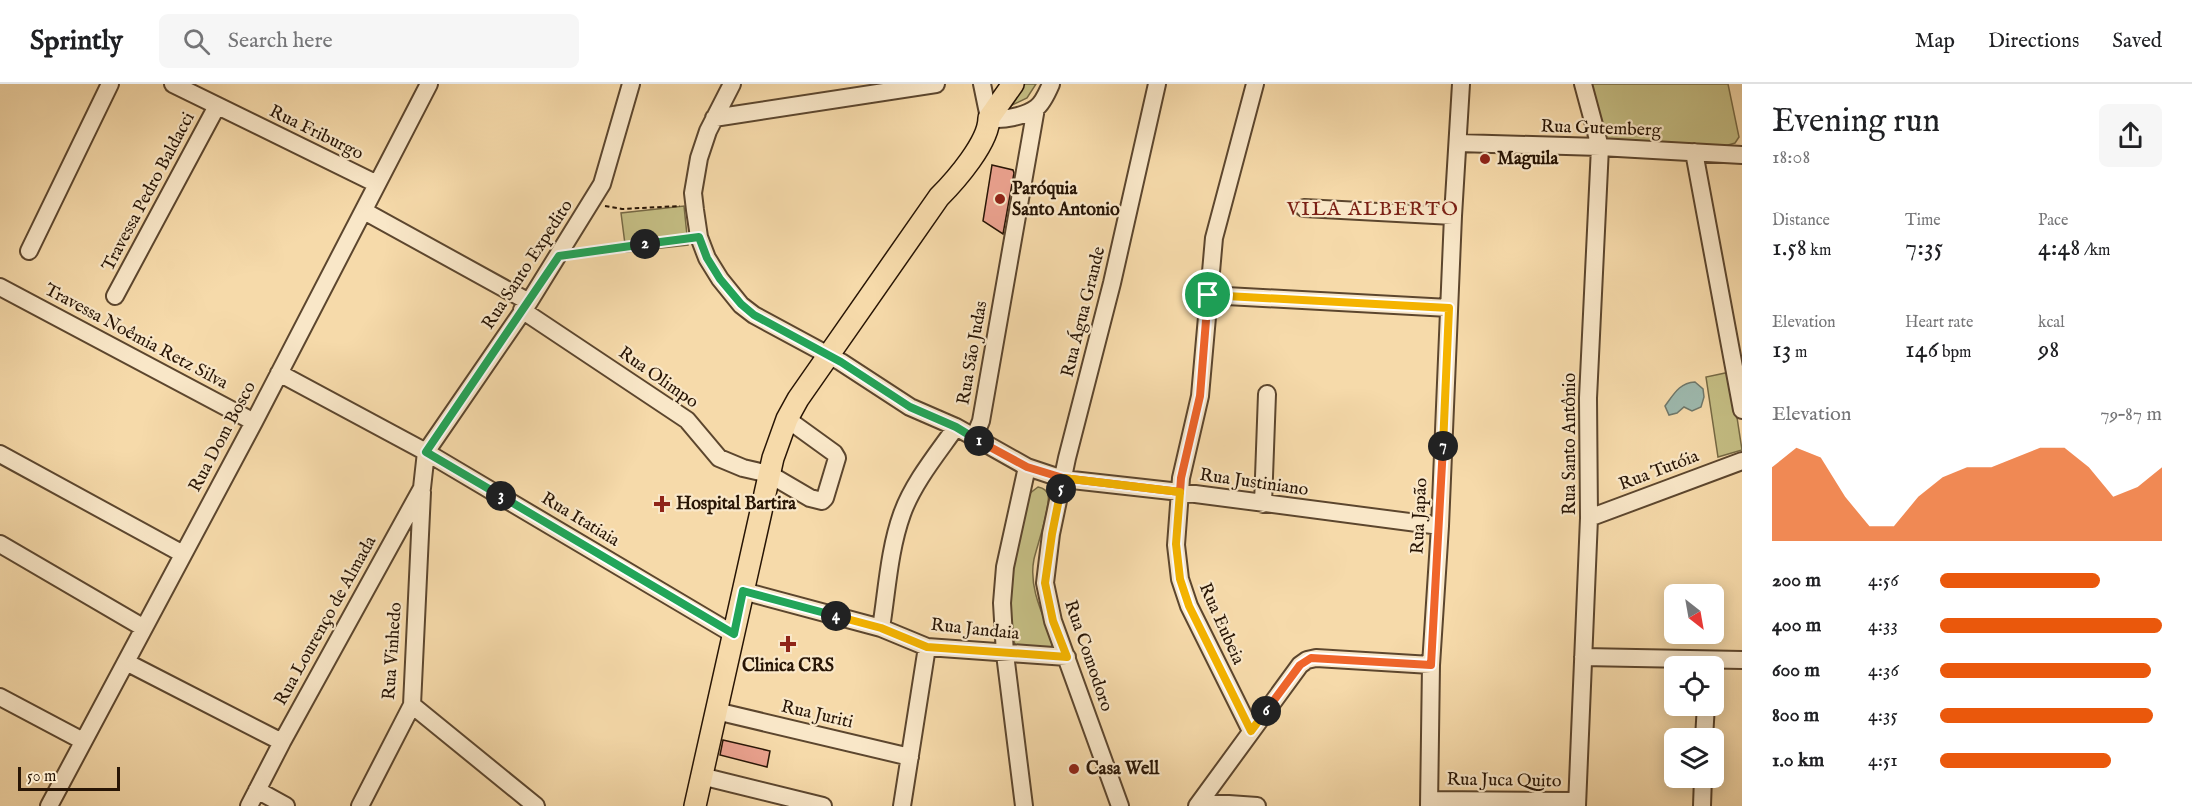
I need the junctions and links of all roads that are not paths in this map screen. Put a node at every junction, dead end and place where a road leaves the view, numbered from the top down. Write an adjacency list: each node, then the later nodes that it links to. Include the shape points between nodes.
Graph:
1 (110, 84): 26 (street)
2 (173, 84): 14 (street, Rua Friburgo)
3 (429, 84): 22 (street, Rua Dom Bosco)
4 (631, 84): 30 (street, Rua Santo Expedito, via 602,184)
5 (732, 84): 16 (street, Rua São Judas)
6 (936, 84): 16 (street)
7 (982, 84): 17 (street)
8 (1013, 84): 17 (main road)
9 (1051, 84): 15 (street)
10 (1157, 84): 46 (street, Rua Água Grande)
11 (1255, 84): 28 (street, Rua Eubeia, via 1214,238)
12 (1461, 84): 18 (street, Rua Japão)
13 (1583, 84): 19 (street, Rua Santo Antônio)
14 (217, 106): 22 (street, Rua Friburgo); 29 (street, Travessa Pedro Baldacci)
15 (1036, 108): 17 (street); 39 (street, Rua São Judas, via 981,422)
16 (714, 118): 32 (street, Rua São Judas, via 699,158 693,193 699,237 712,268 741,304)
17 (989, 121): 32 (main road)
18 (1458, 143): 19 (street, Rua Gutemberg); 25 (street, Rua Japão)
19 (1600, 147): 20 (street, Rua Gutemberg); 50 (street, Rua Santo Antônio, via 1588,398)
20 (1694, 152): 21 (street, Rua Gutemberg); 35 (street)
21 (1742, 155)
22 (377, 184): 24 (street, Rua Dom Bosco)
23 (1304, 208): 25 (street)
24 (364, 210): 30 (street, Rua Olimpo); 33 (street, Rua Dom Bosco)
25 (1453, 216): 31 (street, Rua Japão)
26 (29, 252)
27 (0, 287): 37 (street, Travessa Noêmia Retz Silva)
28 (1208, 295): 31 (street); 48 (street, Rua Eubeia, via 1200,396)
29 (115, 296)
30 (526, 306): 40 (street, Rua Santo Expedito); 45 (street, Rua Olimpo, via 687,420 719,458)
31 (1449, 308): 51 (street, Rua Japão)
32 (828, 355): 36 (main road); 38 (street, Rua São Judas, via 910,407)
33 (279, 373): 37 (street, Rua Dom Bosco); 40 (street, Rua Itatiaia)
34 (1267, 394): 49 (street)
35 (1742, 410)
36 (787, 419): 45 (main road); 45 (street, Rua Olimpo, via 834,453 837,465 822,501)
37 (254, 422): 53 (street, Rua Dom Bosco)
38 (956, 427): 39 (street, Rua São Judas); 56 (street, via 902,513)
39 (974, 438): 44 (street, Rua Justiniano)
40 (426, 452): 47 (street, Rua Lourenço de Almada); 57 (street, Rua Itatiaia)
41 (0, 454): 53 (street)
42 (1742, 461): 43 (street); 50 (street, Rua Tutóia)
43 (1742, 466)
44 (1027, 467): 46 (street, Rua Justiniano); 59 (street, via 1002,584)
45 (769, 474): 54 (main road)
46 (1063, 478): 48 (street, Rua Justiniano); 60 (street, Rua Comodoro, via 1045,583 1053,621)
47 (422, 488): 68 (street, Rua Vinhedo); 72 (street, Rua Lourenço de Almada)
48 (1180, 492): 49 (street, Rua Justiniano); 70 (street, Rua Eubeia, via 1176,544 1180,579 1189,606)
49 (1263, 504): 51 (street, Rua Justiniano)
50 (1589, 518): 61 (street, Rua Santo Antônio)
51 (1440, 526): 66 (street, Rua Japão)
52 (0, 544): 55 (street)
53 (183, 554): 55 (street, Rua Dom Bosco)
54 (743, 591): 56 (street, Rua Jandaia); 57 (main road)
55 (144, 628): 64 (street, Rua Dom Bosco)
56 (881, 628): 58 (street, Rua Jandaia)
57 (734, 634): 69 (main road)
58 (927, 647): 59 (street, Rua Jandaia); 73 (street)
59 (1005, 654): 60 (street, Rua Jandaia); 88 (street)
60 (1067, 657): 89 (street, Rua Comodoro)
61 (1583, 657): 63 (street); 79 (street, Rua Santo Antônio)
62 (1742, 660): 65 (street)
63 (1664, 661)
64 (126, 662): 71 (street, Rua Dom Bosco); 72 (street)
65 (1724, 662)
66 (1431, 665): 70 (street, via 1307,660); 77 (street, Rua Japão)
67 (0, 697): 71 (street)
68 (412, 705): 83 (street, Rua Vinhedo); 84 (street)
69 (716, 711): 73 (street, Rua Juriti); 74 (main road)
70 (1251, 731): 78 (street)
71 (83, 741): 80 (street, Rua Dom Bosco)
72 (282, 742): 76 (street, Rua Lourenço de Almada)
73 (910, 757): 87 (street)
74 (701, 776): 85 (main road); 86 (street)
75 (1703, 788): 91 (street)
76 (257, 790): 81 (street, Rua Lourenço de Almada); 82 (street)
77 (1430, 803): 79 (street, Rua Juca Quito)
78 (1198, 804): 90 (street)
79 (1577, 804)
80 (49, 806)
81 (249, 806)
82 (286, 806)
83 (360, 806)
84 (536, 806)
85 (695, 806)
86 (823, 806)
87 (902, 806)
88 (1024, 806)
89 (1120, 806)
90 (1257, 806)
91 (1702, 806)

